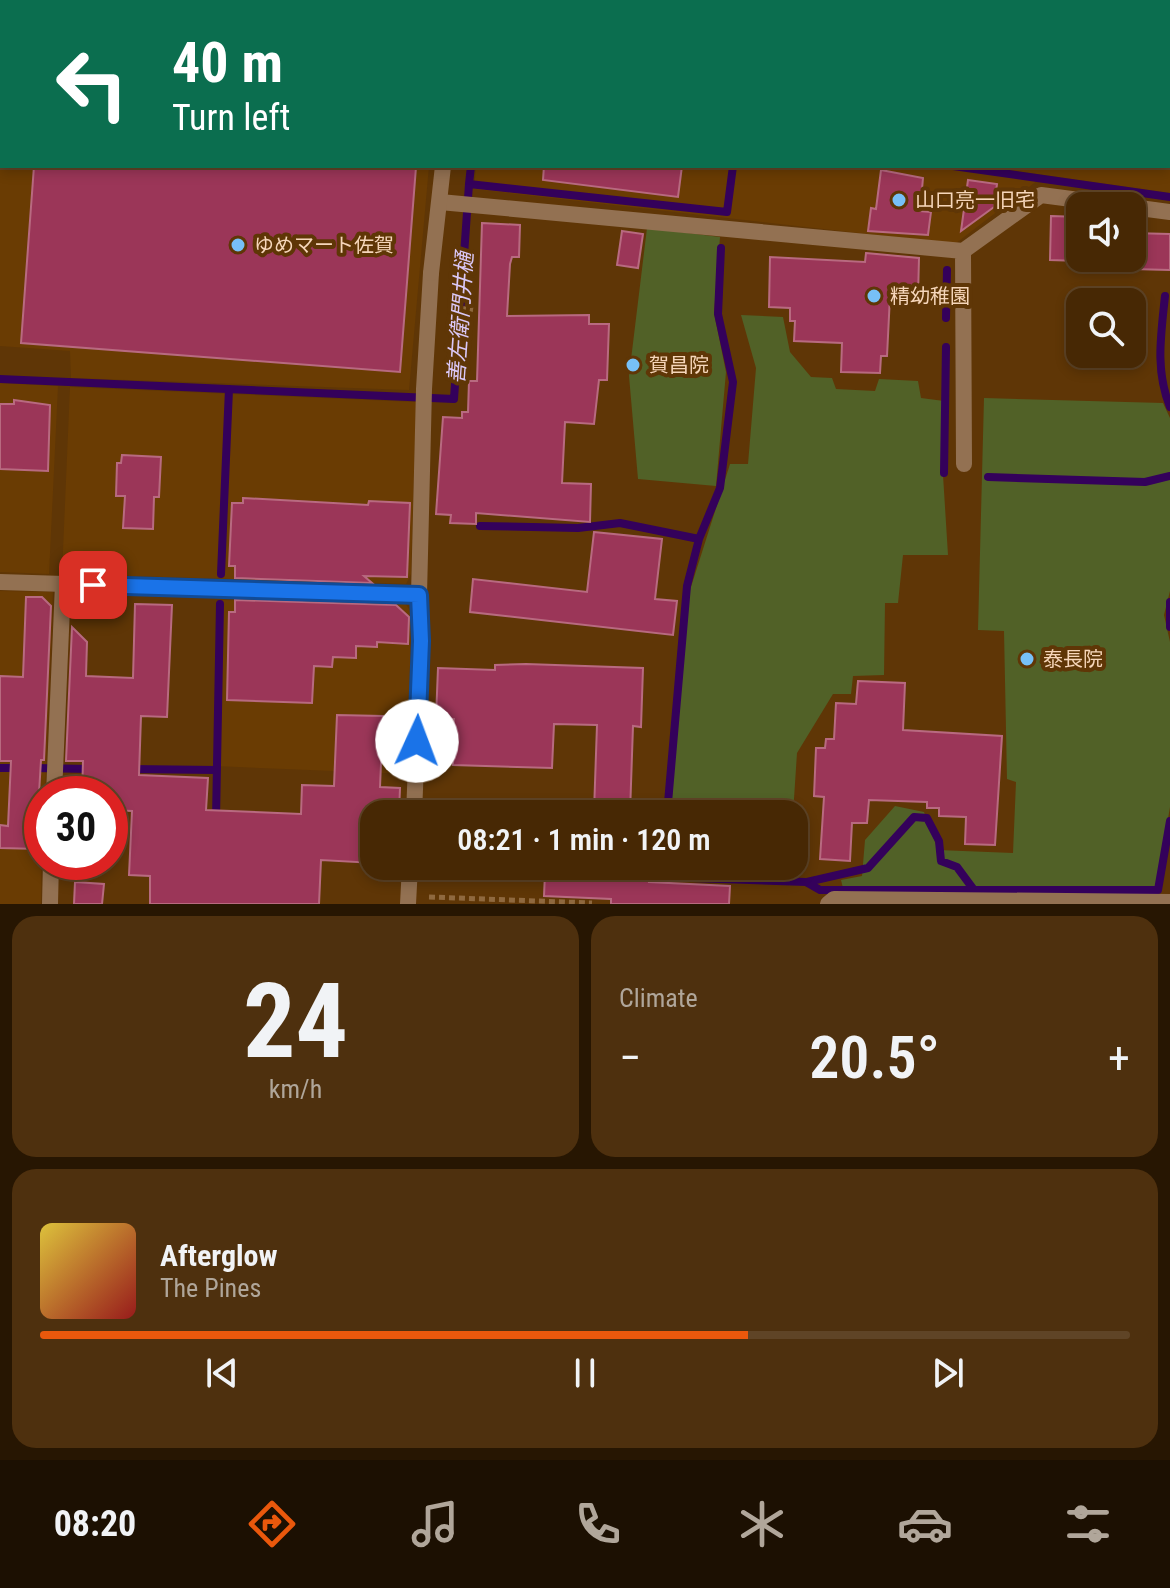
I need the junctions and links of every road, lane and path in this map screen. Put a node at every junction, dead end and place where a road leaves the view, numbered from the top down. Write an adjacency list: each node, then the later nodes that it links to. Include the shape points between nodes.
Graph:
1 (443, 168): 3 (street)
2 (1066, 198): 6 (street, via 1041,195)
3 (448, 202): 6 (street); 12 (street, via 431,273)
4 (1146, 209): 5 (street)
5 (1170, 212)
6 (963, 251): 9 (street)
7 (446, 307): 8 (path)
8 (473, 310)
9 (964, 464)
10 (0, 582): 11 (street)
11 (63, 584): 12 (street); 13 (street)
12 (419, 595): 14 (street)
13 (55, 776)
14 (415, 800)
15 (51, 880): 20 (street)
16 (409, 880): 17 (street)
17 (408, 900): 19 (path)
18 (1170, 902): 21 (street, via 834,899)
19 (592, 903)
20 (50, 904)
21 (828, 904)

